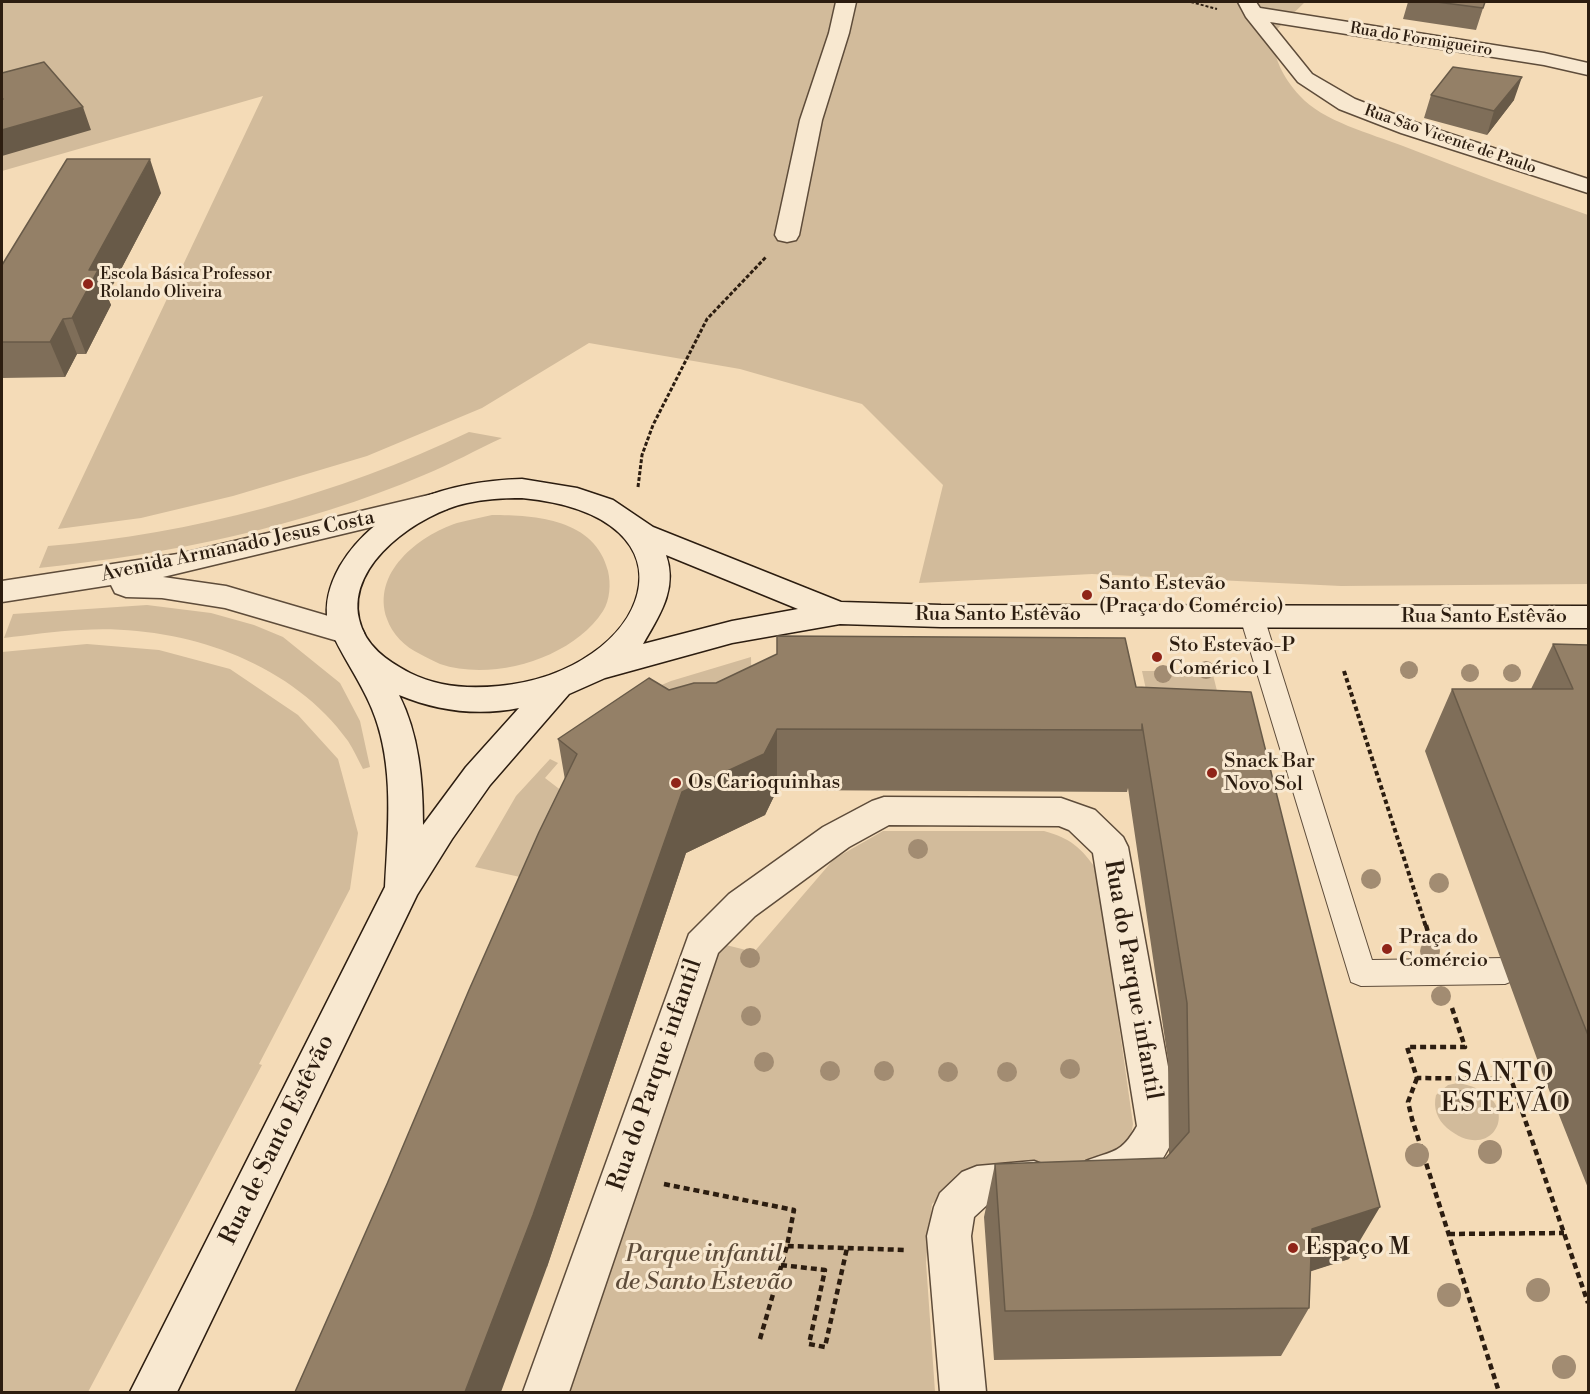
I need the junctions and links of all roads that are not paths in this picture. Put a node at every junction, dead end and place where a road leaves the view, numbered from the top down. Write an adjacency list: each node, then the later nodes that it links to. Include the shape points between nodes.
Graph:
1 (846, 2): 5 (street, via 811,120)
2 (1250, 7): 3 (street, Rua do Formigueiro); 4 (street, Rua São Vicente de Paulo, via 1305,78 1347,104 1408,128)
3 (1588, 69)
4 (1588, 186)
5 (787, 235)
6 (437, 502): 7 (street, via 479,491 524,488 567,493 606,508); 8 (street, Avenida Armanado Jesus Costa, via 184,562); 12 (street, via 398,521 368,547 349,576 342,609)
7 (628, 525): 9 (street, via 745,578); 13 (street, via 653,560 655,594 639,629 620,651)
8 (2, 592): 12 (street, Avenida Armanado Jesus Costa, via 99,585 162,587 226,597)
9 (840, 613): 10 (street, Rua Santo Estêvão); 13 (street, Rua Santo Estêvão, via 732,632)
10 (1252, 617): 11 (street, Rua Santo Estêvão); 16 (lane, via 1361,973)
11 (1588, 617)
12 (355, 645): 14 (street, via 385,675 416,690 460,699 514,697); 15 (street, via 394,722 404,769)
13 (594, 669): 14 (street)
14 (558, 687): 15 (street, via 478,776)
15 (403, 886): 17 (street, Rua de Santo Estêvão)
16 (1505, 971)
17 (153, 1392)
18 (546, 1392): 19 (street, Rua do Parque infantil, via 702,945 742,905 836,837 884,811 1060,812 1082,820 1110,847 1158,1127 1143,1157 1116,1174 977,1186 956,1207 949,1236)
19 (963, 1392)

